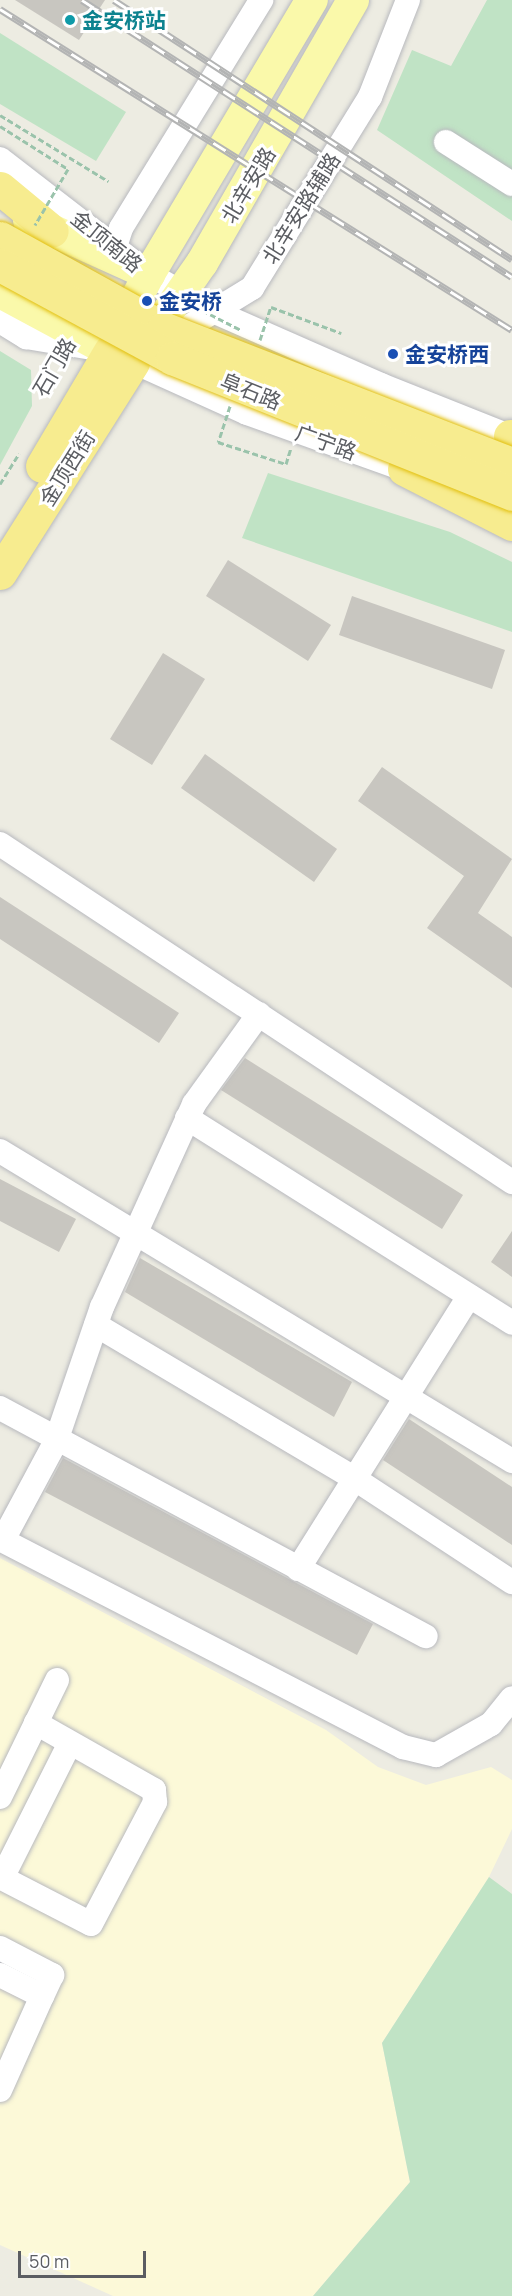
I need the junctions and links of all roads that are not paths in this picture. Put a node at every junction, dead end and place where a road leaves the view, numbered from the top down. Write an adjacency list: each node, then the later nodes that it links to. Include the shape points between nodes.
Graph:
1 (261, 0): 12 (street)
2 (312, 0): 15 (main road, 北辛安路)
3 (353, 0): 17 (main road, 北辛安路)
4 (408, 0): 17 (street, 北辛安路辅路, via 370,97 252,288)
5 (446, 142): 7 (street)
6 (0, 159): 12 (street, 金顶南路)
7 (512, 184)
8 (0, 188): 10 (highway)
9 (0, 208): 10 (main road, 金顶南路)
10 (44, 228): 12 (main road, 金顶南路)
11 (0, 238): 20 (highway, 阜石路, bridge, via 163,328)
12 (113, 250): 15 (main road, 金顶南路)
13 (0, 265): 19 (highway, 阜石路, bridge)
14 (0, 272): 19 (main road)
15 (148, 274): 17 (street); 19 (main road, 北辛安路)
16 (0, 292): 19 (main road)
17 (196, 303): 19 (main road, 北辛安路); 20 (street)
18 (0, 321): 19 (street, via 26,337)
19 (129, 353): 21 (street, 广宁路, via 247,413); 22 (highway, 阜石路, bridge, via 249,391); 25 (highway, 金顶西街); 26 (highway, 金顶西街)
20 (511, 444)
21 (404, 469): 23 (street, 广宁路); 24 (highway)
22 (512, 494)
23 (512, 510)
24 (512, 524)
25 (0, 533)
26 (0, 573)
27 (0, 844): 28 (street)
28 (259, 1014): 29 (street); 31 (street)
29 (187, 1118): 32 (street); 33 (street)
30 (0, 1151): 32 (street)
31 (512, 1182)
32 (136, 1231): 35 (street); 36 (street)
33 (470, 1296): 34 (street); 36 (street)
34 (512, 1323)
35 (96, 1325): 38 (street); 40 (street)
36 (406, 1397): 39 (street); 40 (street)
37 (0, 1408): 38 (street)
38 (56, 1441): 41 (street); 42 (street)
39 (512, 1461)
40 (355, 1479): 42 (street); 43 (street)
41 (2, 1539): 46 (street, via 403,1748 436,1755 491,1724)
42 (298, 1569): 44 (street)
43 (512, 1582)
44 (426, 1636)
45 (57, 1680): 47 (street)
46 (512, 1698)
47 (36, 1723): 48 (street); 49 (street)
48 (70, 1743): 50 (street); 50 (street, via 154,1790 155,1802 91,1924)
49 (0, 1797)
50 (1, 1877)
51 (0, 1948): 53 (street, via 52,1975)
52 (0, 1975): 53 (street)
53 (42, 1996): 54 (street)
54 (0, 2090)

